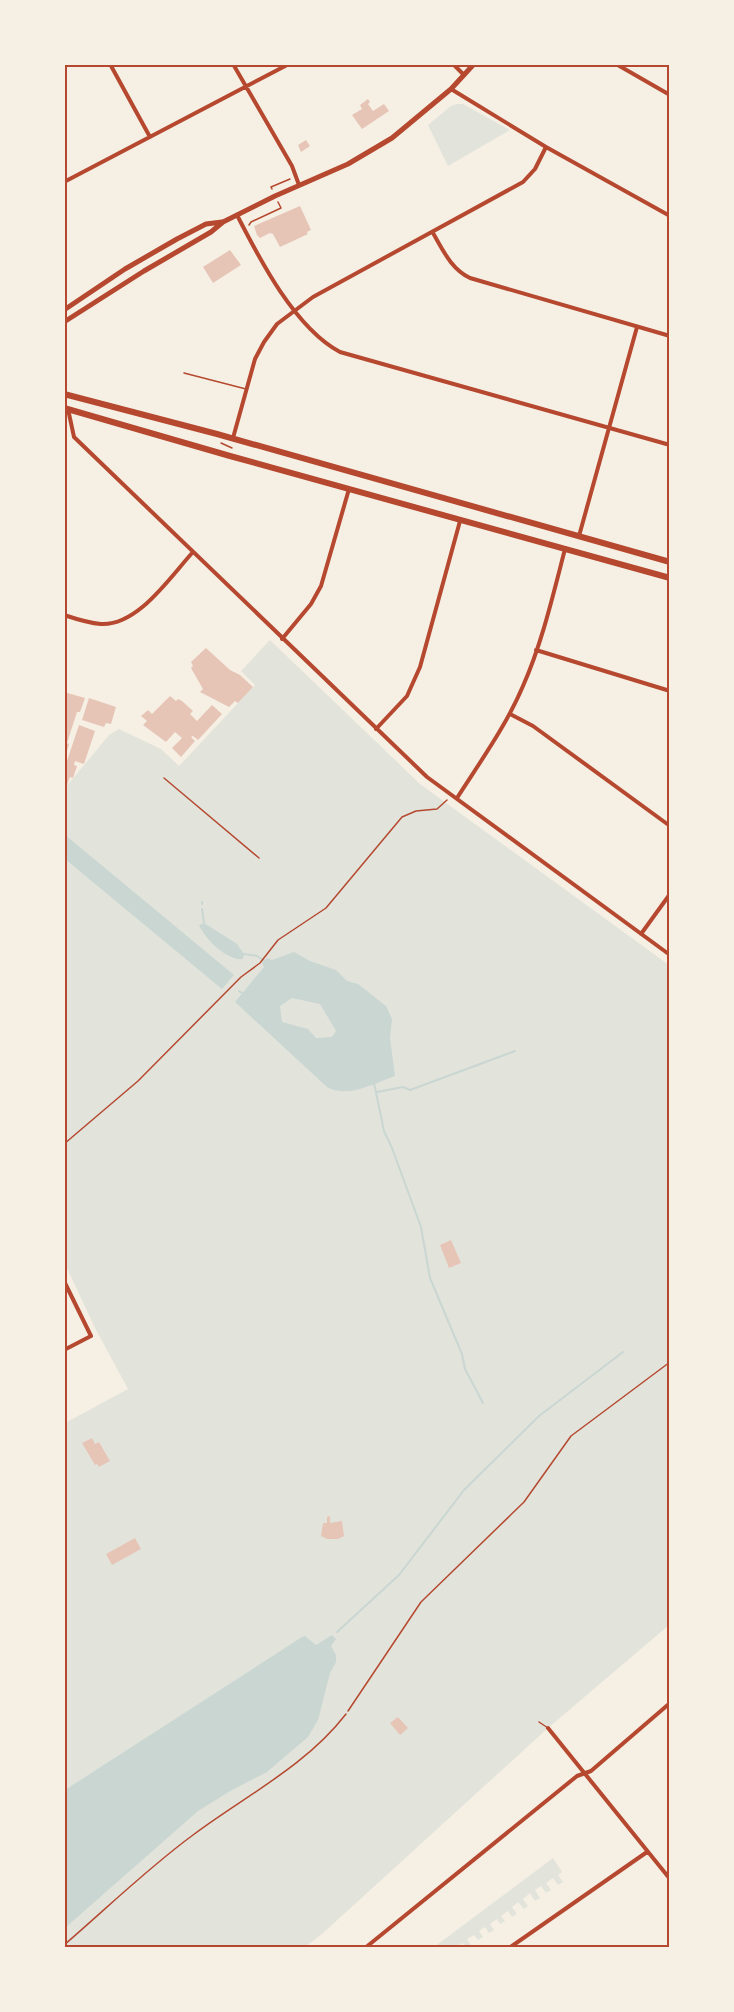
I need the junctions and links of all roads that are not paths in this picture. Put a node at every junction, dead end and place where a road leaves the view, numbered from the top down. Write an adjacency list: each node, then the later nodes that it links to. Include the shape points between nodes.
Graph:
1 (110, 64): 11 (street)
2 (233, 64): 8 (street)
3 (289, 64): 8 (street)
4 (453, 64): 7 (street)
5 (474, 64): 7 (main road)
6 (616, 64): 10 (street)
7 (464, 76): 9 (main road)
8 (246, 87): 11 (street); 14 (street)
9 (451, 89): 12 (street); 14 (main road, via 392,138 348,164)
10 (669, 95)
11 (150, 137): 13 (street)
12 (546, 147): 16 (street); 18 (street, via 523,182)
13 (64, 182)
14 (299, 185): 15 (main road)
15 (237, 215): 17 (main road); 20 (street, via 264,268)
16 (669, 216)
17 (223, 222): 19 (main road, via 207,224 177,239); 21 (main road)
18 (433, 232): 20 (street, via 313,297); 22 (street, via 460,273)
19 (64, 309)
20 (296, 311): 25 (street, via 278,324 264,342); 28 (street, via 317,337 340,352)
21 (64, 322)
22 (637, 327): 23 (street); 28 (street)
23 (669, 336)
24 (184, 373): 25 (lane)
25 (247, 389): 29 (street)
26 (64, 394): 29 (highway)
27 (66, 408): 31 (highway); 35 (street, via 74,437)
28 (609, 428): 30 (street); 33 (street)
29 (233, 439): 33 (highway)
30 (669, 445)
31 (348, 489): 32 (highway); 39 (street, via 321,586)
32 (460, 521): 34 (highway); 43 (street, via 420,666 407,696)
33 (579, 536): 36 (highway)
34 (565, 549): 37 (highway); 40 (street)
35 (193, 552): 38 (street, via 144,606 123,619 102,624); 39 (street)
36 (669, 562)
37 (669, 578)
38 (64, 615)
39 (282, 639): 43 (street)
40 (536, 650): 41 (street); 42 (street)
41 (669, 691)
42 (510, 714): 44 (street); 45 (street, via 533,726)
43 (376, 729): 44 (street, via 427,777)
44 (457, 798): 47 (street)
45 (669, 826)
46 (669, 894): 47 (street)
47 (641, 934): 48 (street)
48 (669, 955)
49 (64, 1281): 50 (street, via 91,1336)
50 (64, 1350)
51 (669, 1703): 55 (street)
52 (346, 1714): 58 (lane, via 294,1765 167,1854)
53 (539, 1722): 54 (lane)
54 (549, 1728): 55 (street)
55 (585, 1775): 56 (street); 59 (street, via 577,1776)
56 (647, 1852): 57 (street); 60 (street)
57 (669, 1879)
58 (64, 1945)
59 (365, 1947)
60 (509, 1947)

